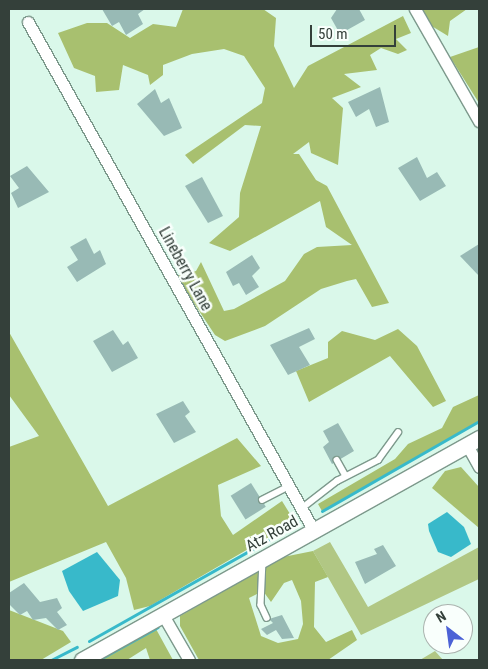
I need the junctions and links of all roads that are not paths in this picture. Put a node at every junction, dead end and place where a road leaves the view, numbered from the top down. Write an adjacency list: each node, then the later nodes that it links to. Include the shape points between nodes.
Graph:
1 (415, 9): 3 (street)
2 (28, 22): 9 (street, Lineberry Lane)
3 (479, 121)
4 (398, 432): 8 (lane, via 378,460)
5 (473, 442): 7 (street); 12 (street, Atz Road)
6 (336, 460): 8 (lane)
7 (479, 467)
8 (346, 476): 11 (lane)
9 (289, 486): 10 (lane); 11 (street, Lineberry Lane)
10 (262, 500)
11 (301, 509): 12 (street, Lineberry Lane)
12 (314, 531): 13 (street, Atz Road)
13 (263, 559): 14 (street, Atz Road); 15 (lane, via 261,604)
14 (163, 615): 16 (street, Atz Road); 17 (street)
15 (267, 618)
16 (82, 660)
17 (189, 660)

